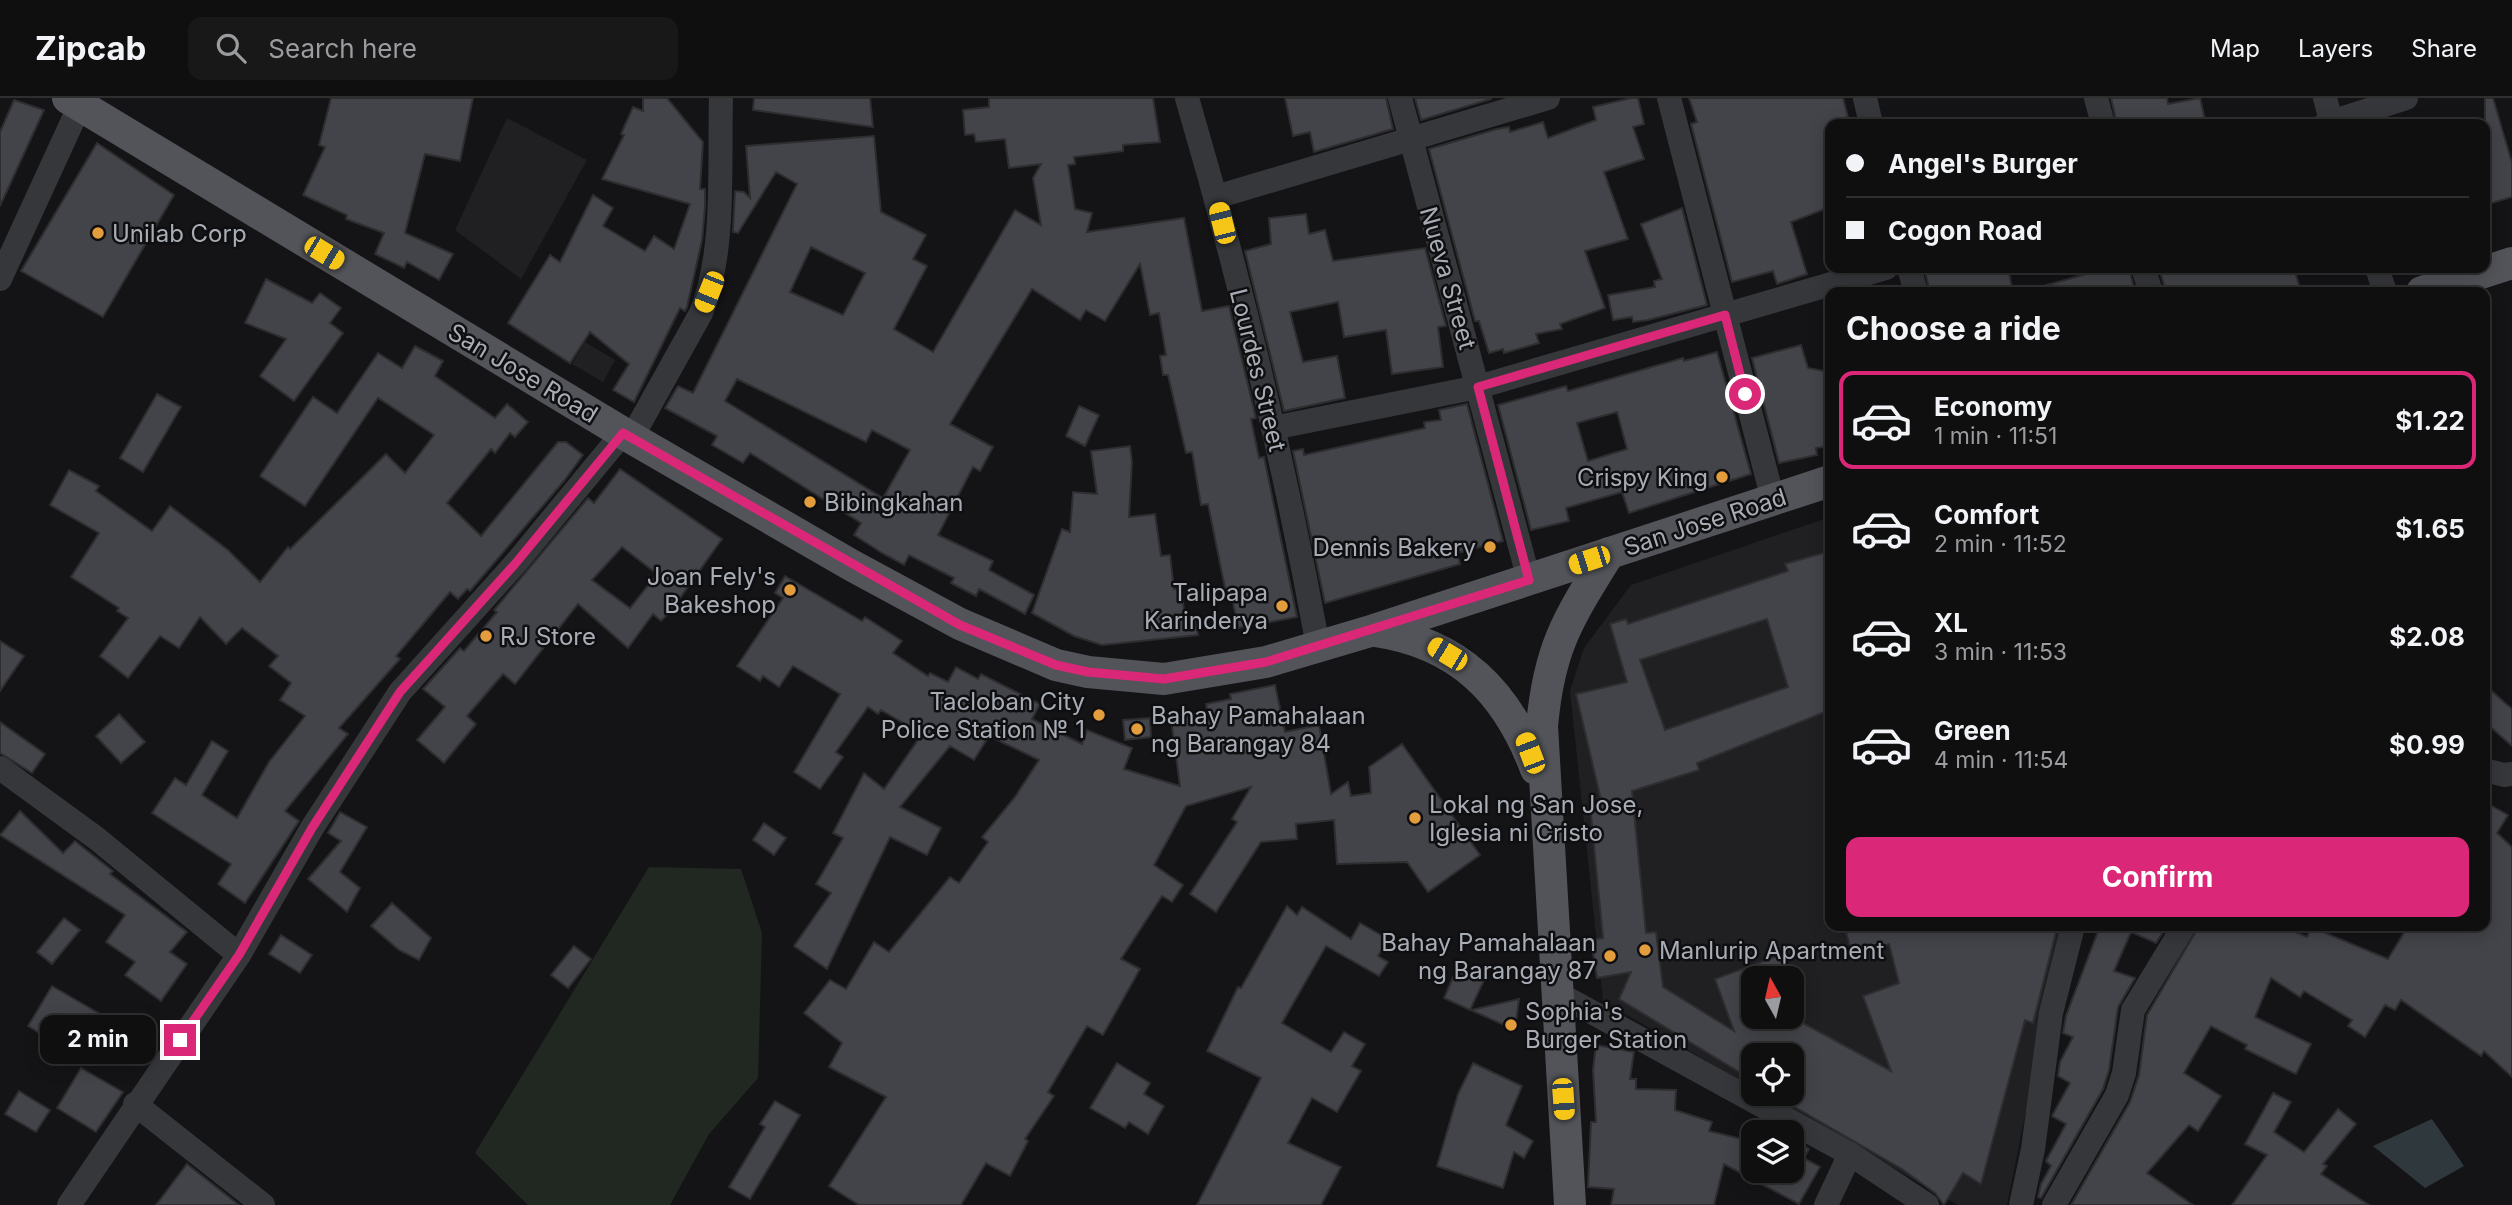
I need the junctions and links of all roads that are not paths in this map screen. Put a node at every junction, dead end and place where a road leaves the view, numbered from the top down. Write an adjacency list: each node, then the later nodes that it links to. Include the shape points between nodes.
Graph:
1 (721, 98): 26 (street, via 716,247 709,292)
2 (1187, 98): 16 (street, Lourdes Street)
3 (1400, 98): 15 (street, Nueva Street)
4 (1548, 98): 15 (street)
5 (1670, 98): 23 (street)
6 (1865, 98): 11 (street)
7 (2096, 98): 12 (street)
8 (2325, 98): 13 (street)
9 (2406, 98): 14 (street)
10 (74, 102): 21 (street); 26 (main road, San Jose Road)
11 (1870, 119)
12 (2102, 119)
13 (2329, 119)
14 (2345, 119)
15 (1410, 141): 16 (street); 24 (street, Nueva Street)
16 (1216, 197): 25 (street, Lourdes Street)
17 (2512, 262): 18 (main road)
18 (2490, 269)
19 (1869, 273): 23 (street)
20 (2479, 273): 22 (main road)
21 (0, 279)
22 (2437, 287)
23 (1725, 315): 24 (street); 28 (street)
24 (1478, 387): 25 (street); 30 (street, Nueva Street)
25 (1273, 428): 32 (street, Lourdes Street)
26 (628, 435): 32 (main road, San Jose Road, via 960,625 1056,665 1164,679 1266,662); 39 (street, via 400,692 312,828)
27 (1825, 483): 28 (main road, San Jose Road)
28 (1773, 500): 29 (main road, San Jose Road)
29 (1609, 553): 30 (main road, San Jose Road); 36 (main road, via 1555,648 1542,726)
30 (1529, 580): 31 (main road, San Jose Road)
31 (1374, 631): 32 (main road, San Jose Road); 36 (main road, via 1405,635 1434,646 1479,676 1522,734)
32 (1318, 646)
33 (0, 768): 39 (street, via 96,838)
34 (2490, 771): 35 (street)
35 (2512, 774)
36 (1544, 792): 40 (main road)
37 (2072, 931): 48 (street, via 2051,1013)
38 (2181, 931): 49 (street, via 2133,1010 2117,1096)
39 (239, 955): 41 (street)
40 (1557, 993): 42 (street); 45 (main road)
41 (135, 1104): 43 (street); 44 (street)
42 (1850, 1154): 46 (street); 47 (street)
43 (255, 1203)
44 (69, 1205)
45 (1570, 1205)
46 (1826, 1205)
47 (1927, 1205)
48 (2021, 1205)
49 (2054, 1205)

